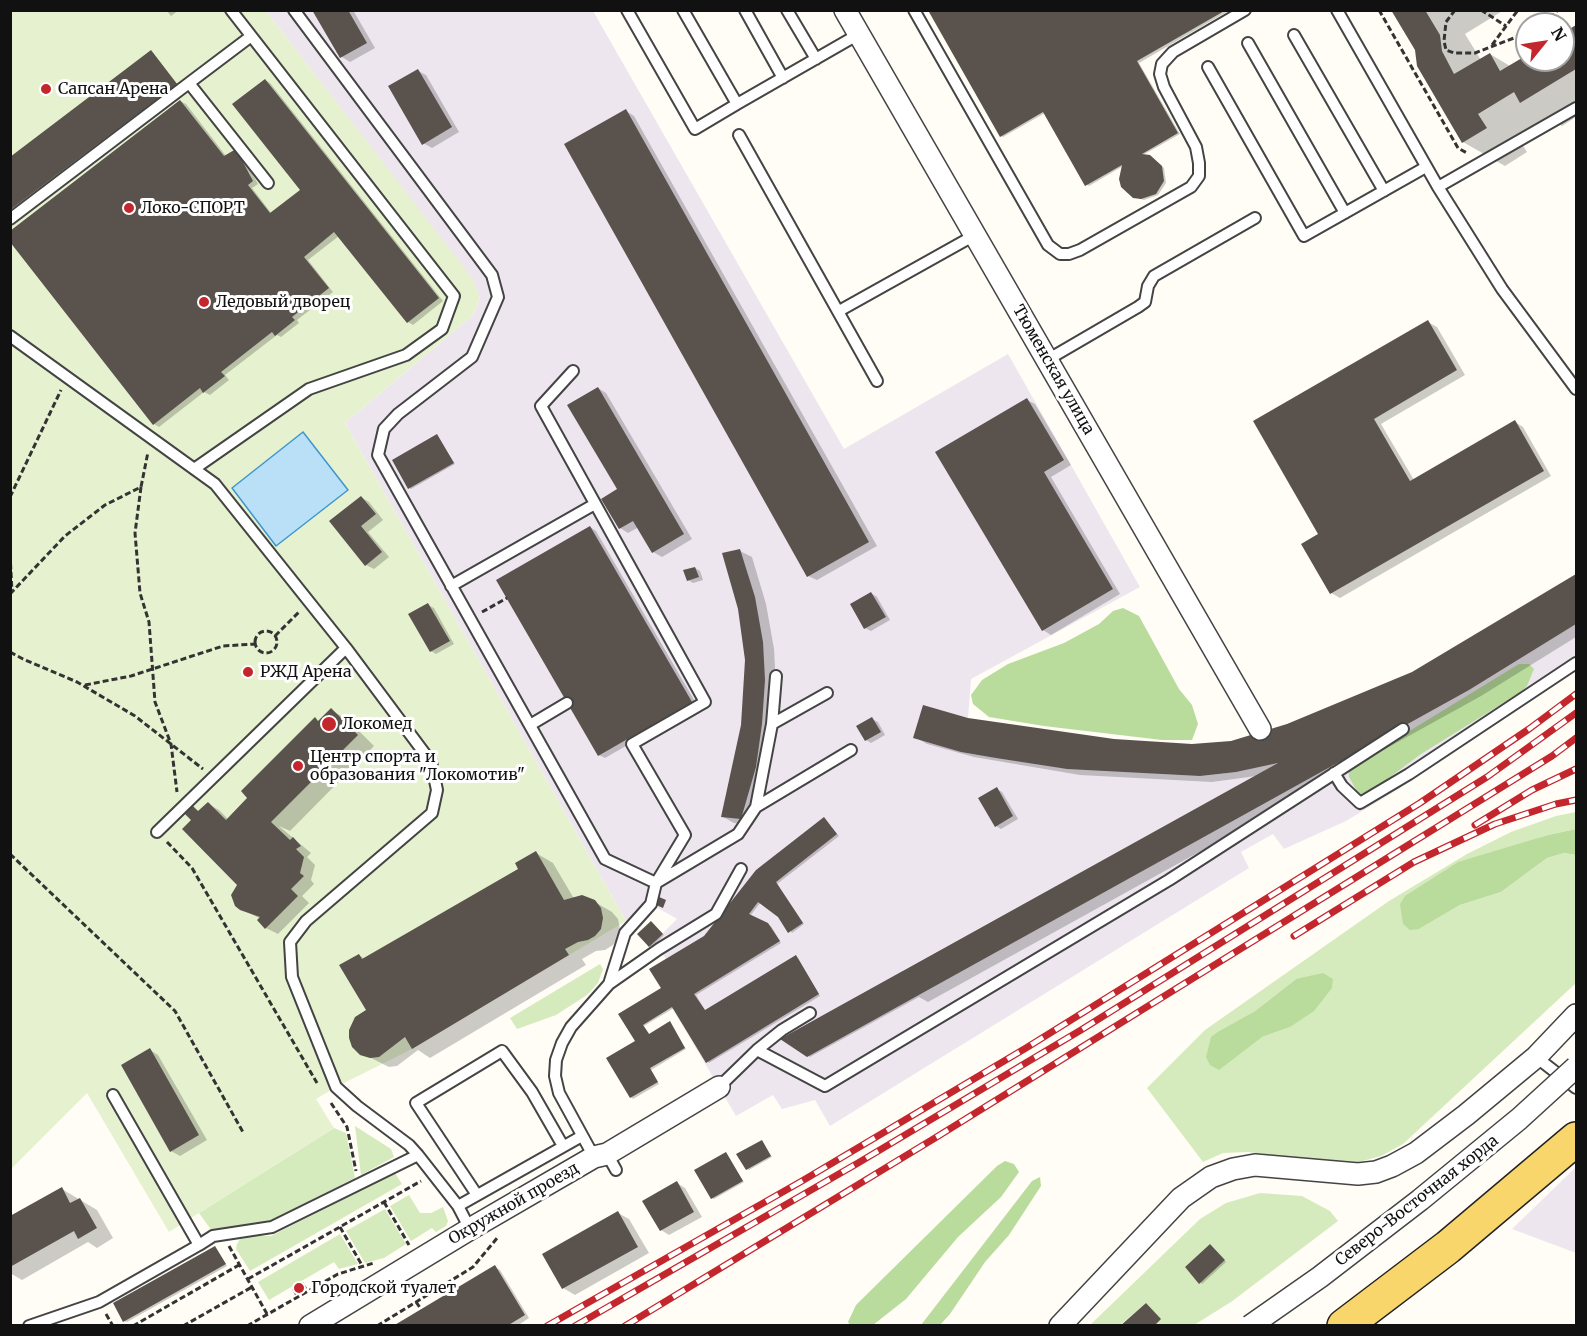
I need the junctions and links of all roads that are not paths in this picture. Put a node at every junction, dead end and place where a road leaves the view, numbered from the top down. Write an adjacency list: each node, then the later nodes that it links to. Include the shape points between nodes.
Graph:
1 (231, 10): 13 (lane)
2 (294, 10): 38 (lane, via 492,274 498,297 472,357 398,414 384,429 378,455)
3 (627, 10): 19 (lane, via 695,129)
4 (683, 10): 19 (lane)
5 (745, 10): 17 (lane)
6 (787, 10): 15 (lane)
7 (845, 10): 11 (street, Тюменская улица)
8 (914, 10): 9 (lane, via 1048,245 1069,255 1191,188 1198,176 1196,147 1164,87 1162,64 1173,52)
9 (1245, 10)
10 (1337, 10): 22 (lane)
11 (859, 34): 15 (lane); 29 (street, Тюменская улица)
12 (1294, 35): 25 (lane)
13 (250, 37): 18 (lane); 36 (lane, via 454,296 442,329 406,355 309,389)
14 (1248, 43): 26 (lane)
15 (816, 59): 17 (lane)
16 (1208, 67): 26 (lane, via 1304,236)
17 (783, 78): 19 (lane)
18 (189, 83): 23 (lane); 28 (lane)
19 (737, 104)
20 (1576, 108): 24 (lane)
21 (739, 135): 30 (lane)
22 (1426, 167): 24 (lane); 25 (lane)
23 (268, 183)
24 (1438, 188): 35 (lane, via 1502,289)
25 (1384, 191): 26 (lane)
26 (1345, 213)
27 (1255, 218): 32 (lane, via 1154,276 1145,302)
28 (10, 219)
29 (975, 235): 30 (lane); 32 (street, Тюменская улица)
30 (839, 311): 34 (lane)
31 (10, 336): 36 (lane)
32 (1047, 360): 46 (street, Тюменская улица)
33 (573, 371): 37 (lane, via 541,406)
34 (877, 381)
35 (1576, 389)
36 (194, 469): 39 (lane, via 215,484)
37 (595, 504): 38 (lane); 53 (lane, via 705,702 632,744 685,836)
38 (451, 586): 45 (lane)
39 (346, 648): 51 (lane); 66 (lane, via 431,762 437,790 432,813 306,921 290,942 292,977 336,1087)
40 (1576, 663): 49 (lane, via 1360,803)
41 (776, 676): 44 (lane)
42 (826, 693): 44 (lane)
43 (567, 703): 45 (lane)
44 (772, 724): 50 (lane)
45 (530, 725): 53 (lane, via 605,859)
46 (1260, 729)
47 (1403, 729): 49 (lane)
48 (851, 750): 50 (lane)
49 (1334, 774): 57 (lane, via 1169,880 825,1086)
50 (756, 807): 53 (lane, via 738,834)
51 (157, 832)
52 (741, 869): 54 (lane, via 716,914)
53 (656, 884): 54 (lane, via 651,904 625,933)
54 (609, 984): 63 (lane, via 571,1027 556,1060 559,1093)
55 (810, 1013): 57 (lane)
56 (1576, 1015): 58 (street)
57 (757, 1050): 60 (lane)
58 (1536, 1058): 61 (lane); 75 (street, via 1416,1152 1376,1172 1358,1174 1256,1165 1211,1177 1181,1198)
59 (1576, 1067): 76 (street, Северо-Восточная хорда, bridge, via 1420,1200)
60 (719, 1087): 67 (street, Окружной проезд)
61 (1576, 1088)
62 (112, 1095): 71 (lane)
63 (582, 1136): 65 (lane); 67 (lane)
64 (1576, 1139): 77 (main road, via 1448,1247)
65 (563, 1146): 68 (lane); 68 (lane, via 532,1092 502,1051 416,1103)
66 (418, 1155): 69 (lane); 71 (lane, via 272,1227 213,1236)
67 (606, 1160): 70 (street, Окружной проезд)
68 (477, 1195): 69 (lane)
69 (458, 1206): 70 (lane)
70 (470, 1229): 74 (street, Окружной проезд)
71 (199, 1245): 72 (lane, via 99,1302)
72 (52, 1322): 73 (lane)
73 (29, 1326)
74 (310, 1326)
75 (1060, 1326)
76 (1250, 1326)
77 (1344, 1326)

